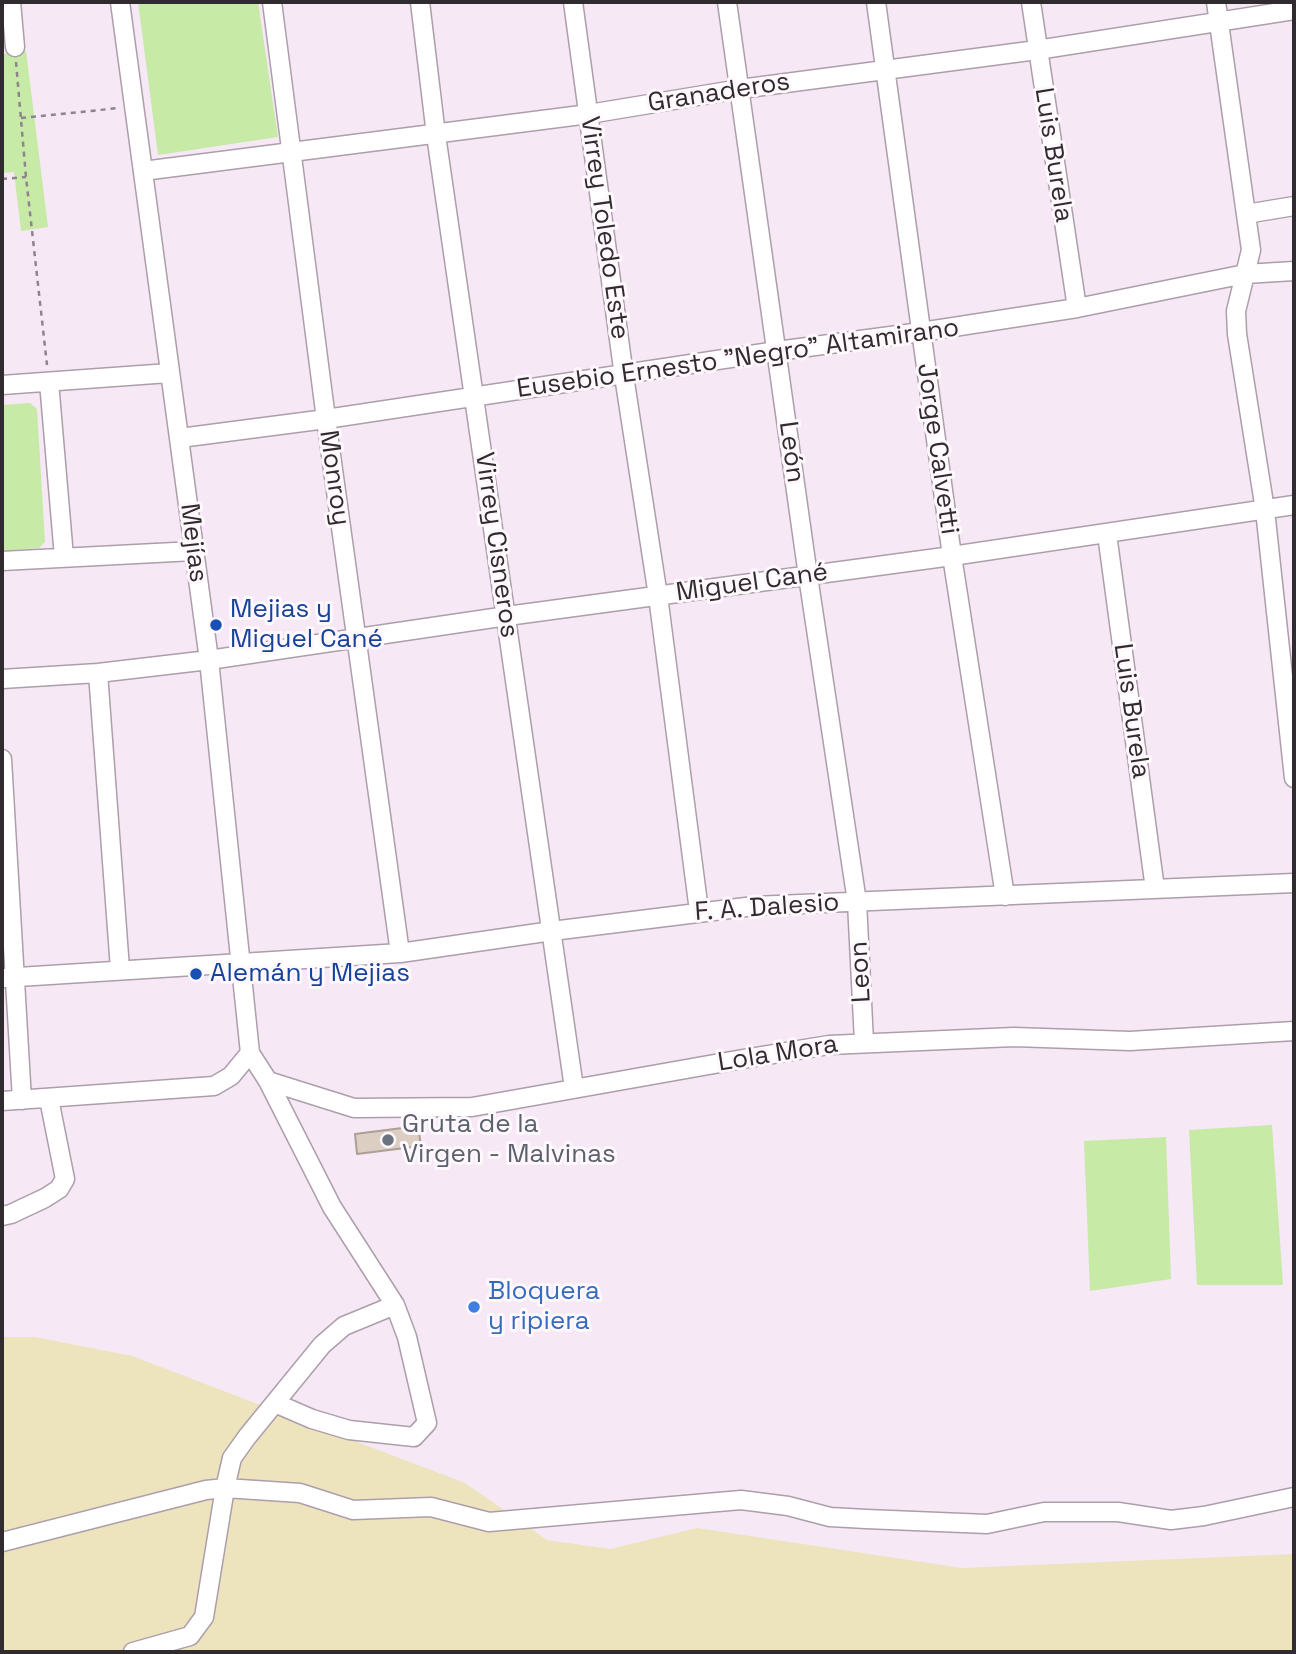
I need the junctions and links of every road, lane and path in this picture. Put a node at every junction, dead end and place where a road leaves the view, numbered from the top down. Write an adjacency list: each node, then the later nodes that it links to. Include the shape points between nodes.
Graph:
1 (11, 2): 12 (street)
2 (120, 2): 16 (street, Mejías)
3 (272, 2): 20 (street, Monroy)
4 (420, 2): 19 (street, Virrey Cisneros)
5 (573, 2): 17 (street, Virrey Toledo Este)
6 (727, 2): 15 (street, León)
7 (876, 2): 14 (street, Jorge Calvetti)
8 (1031, 2): 13 (street, Luis Burela)
9 (1216, 2): 11 (street)
10 (1294, 10): 11 (street, Granaderos)
11 (1219, 21): 13 (street, Granaderos); 25 (street)
12 (15, 47): 18 (path)
13 (1037, 50): 14 (street, Granaderos); 28 (street, Luis Burela)
14 (886, 69): 15 (street, Granaderos); 29 (street, Jorge Calvetti)
15 (740, 89): 17 (street, Granaderos); 30 (street, León)
16 (133, 107): 18 (path); 21 (street, Mejías)
17 (589, 114): 19 (street, Granaderos); 32 (street, Virrey Toledo Este)
18 (21, 118): 22 (path)
19 (436, 135): 20 (street, Granaderos); 35 (street, Virrey Cisneros)
20 (292, 153): 21 (street, Granaderos); 36 (street, Monroy)
21 (143, 171): 31 (street, Mejías)
22 (26, 177): 23 (path); 33 (path)
23 (2, 179)
24 (1294, 206): 25 (street)
25 (1246, 214): 27 (street, via 1251,250)
26 (1294, 271): 27 (street, Eusebio Ernesto "Negro" Altamirano)
27 (1245, 274): 28 (street, Eusebio Ernesto "Negro" Altamirano); 39 (street, via 1236,311 1237,334)
28 (1077, 308): 29 (street, Eusebio Ernesto "Negro" Altamirano)
29 (921, 332): 30 (street, Eusebio Ernesto "Negro" Altamirano); 42 (street, Jorge Calvetti)
30 (777, 351): 32 (street, Eusebio Ernesto "Negro" Altamirano); 45 (street, León)
31 (169, 373): 33 (street); 37 (street, Mejías)
32 (624, 376): 35 (street, Eusebio Ernesto "Negro" Altamirano); 46 (street, Virrey Toledo Este)
33 (49, 382): 34 (street); 43 (street)
34 (2, 385)
35 (475, 397): 36 (street, Eusebio Ernesto "Negro" Altamirano); 47 (street, Virrey Cisneros)
36 (326, 419): 37 (street, Eusebio Ernesto "Negro" Altamirano); 48 (street, Monroy)
37 (180, 438): 41 (street, Mejías)
38 (1294, 505): 39 (street, Miguel Cané)
39 (1265, 510): 40 (street, Miguel Cané); 53 (street)
40 (1107, 534): 42 (street, Miguel Cané); 55 (street, Luis Burela)
41 (194, 551): 43 (street); 49 (street, Mejías)
42 (952, 556): 45 (street, Miguel Cané); 56 (street, Jorge Calvetti)
43 (64, 557): 44 (street)
44 (2, 561)
45 (808, 576): 46 (street, Miguel Cané); 57 (street, León)
46 (658, 596): 47 (street, Miguel Cané); 58 (street, Virrey Toledo Este)
47 (507, 617): 48 (street, Miguel Cané); 59 (street, Virrey Cisneros)
48 (358, 637): 49 (street, Miguel Cané); 60 (street, Monroy)
49 (209, 660): 50 (street, Miguel Cané); 61 (street, Mejías)
50 (97, 673): 51 (street, Miguel Cané); 62 (street)
51 (2, 679)
52 (2, 759): 63 (street)
53 (1294, 778)
54 (1294, 883): 55 (street, F. A. Dalesio)
55 (1155, 889): 56 (street, F. A. Dalesio)
56 (1004, 896): 57 (street, F. A. Dalesio)
57 (858, 902): 58 (street, F. A. Dalesio); 65 (street, Leon)
58 (699, 911): 59 (street, F. A. Dalesio)
59 (552, 931): 60 (street, F. A. Dalesio); 68 (street, Virrey Cisneros)
60 (400, 953): 61 (street, F. A. Dalesio)
61 (242, 964): 62 (street, F. A. Dalesio); 66 (street, Mejías)
62 (120, 969): 63 (street, F. A. Dalesio)
63 (9, 978): 70 (street)
64 (1294, 1031): 65 (street, Lola Mora, via 1130,1041 1014,1037)
65 (864, 1042): 68 (street, Lola Mora)
66 (250, 1053): 67 (street, Mejías); 69 (street, via 231,1076 214,1086)
67 (268, 1081): 68 (street, Lola Mora, via 354,1108 472,1107); 73 (street, Mejías, via 332,1207)
68 (575, 1088)
69 (49, 1099): 70 (street); 72 (street, via 65,1179 60,1189 45,1198)
70 (22, 1100): 71 (street)
71 (2, 1101)
72 (2, 1216)
73 (396, 1305): 74 (street, via 344,1326 322,1345); 74 (street, Mejías, via 427,1423 414,1437 349,1430)
74 (275, 1403): 75 (street, via 232,1458)
75 (225, 1488): 76 (street, via 300,1493 353,1510 431,1507 489,1522 741,1500 866,1519 987,1524 1044,1512 1118,1512 1171,1520); 77 (street); 78 (street, via 204,1617 190,1636)
76 (1294, 1497)
77 (2, 1542)
78 (133, 1652)

